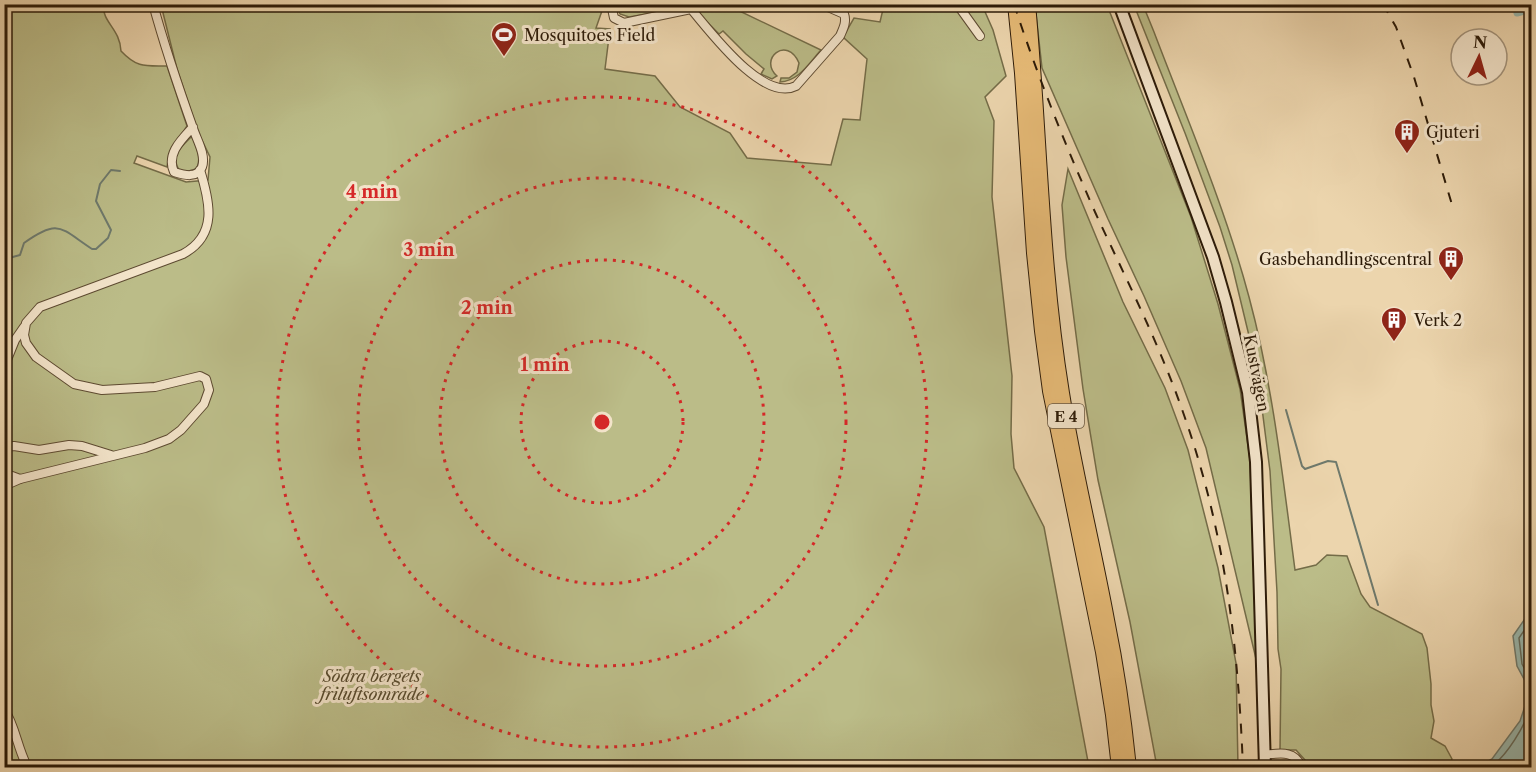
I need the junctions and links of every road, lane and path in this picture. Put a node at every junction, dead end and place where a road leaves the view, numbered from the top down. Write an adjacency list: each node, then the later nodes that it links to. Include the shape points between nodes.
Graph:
1 (153, 4): 10 (street)
2 (611, 4): 8 (street, via 614,18 624,23)
3 (821, 4): 8 (street, via 844,14 844,28 796,86 789,89 776,87 748,71)
4 (957, 4): 9 (street)
5 (1015, 4): 22 (highway, E 4, via 1041,331 1103,652)
6 (1028, 4): 23 (highway, E 4, via 1053,329 1068,426 1108,620)
7 (1119, 4): 20 (main road, Kustvägen, via 1213,257 1248,392 1256,462)
8 (694, 7)
9 (980, 36)
10 (193, 127): 11 (street, via 202,154); 11 (street, via 177,145 171,166 174,172 185,176)
11 (200, 170): 12 (street, via 209,219 195,247 40,306)
12 (26, 323): 13 (street); 15 (street, via 24,335 29,349 74,384 102,390 155,387 195,376 208,381 204,404 181,430 160,444)
13 (4, 367)
14 (4, 447): 15 (street, via 39,450 82,446)
15 (112, 456): 17 (street)
16 (4, 473): 17 (street)
17 (20, 479): 18 (street)
18 (4, 486)
19 (4, 709): 21 (street)
20 (1264, 755): 24 (main road, Kustvägen); 25 (street, via 1290,753)
21 (28, 768)
22 (1119, 768)
23 (1130, 768)
24 (1265, 768)
25 (1302, 768)

